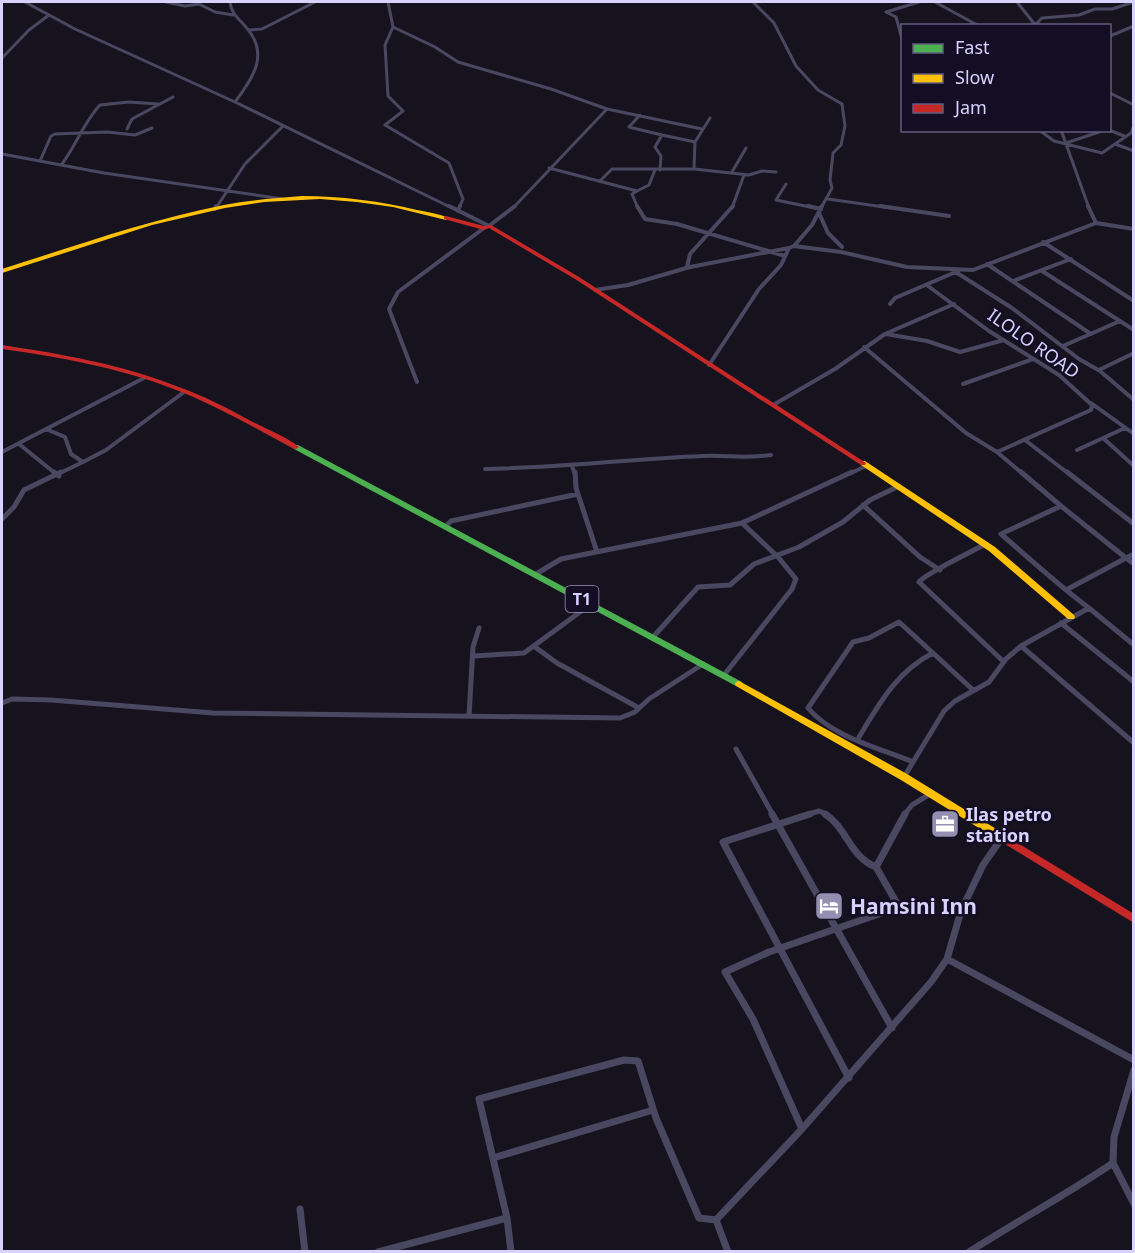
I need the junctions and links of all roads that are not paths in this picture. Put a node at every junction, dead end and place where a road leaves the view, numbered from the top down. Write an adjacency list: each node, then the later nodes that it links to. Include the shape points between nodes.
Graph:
1 (25, 2): 12 (street)
2 (166, 2): 13 (street, via 199,4)
3 (230, 2): 13 (street)
4 (315, 2): 19 (street, via 262,29)
5 (388, 2): 18 (street)
6 (753, 2): 62 (street, via 774,23 796,66 818,90 842,104 845,126 841,145 833,153)
7 (919, 2): 20 (street, via 886,12 896,17)
8 (935, 2): 14 (street)
9 (1017, 2): 15 (street)
10 (1125, 2): 11 (street)
11 (1132, 3): 16 (street, via 1079,15 1042,18)
12 (49, 15): 22 (street); 25 (street)
13 (233, 15): 19 (street)
14 (975, 24)
15 (1035, 24)
16 (1037, 24)
17 (1134, 26): 21 (street)
18 (393, 27): 28 (street, via 458,62); 64 (street, via 384,45 387,96 403,111 384,124 448,163 463,199)
19 (249, 30): 25 (street, via 258,42 260,62 253,80)
20 (901, 33)
21 (1111, 36)
22 (2, 58)
23 (1111, 94): 27 (street)
24 (173, 97): 26 (street)
25 (235, 102): 32 (street)
26 (158, 104): 34 (street, via 132,119); 40 (street, via 100,105)
27 (1134, 105)
28 (607, 109): 29 (street); 51 (street)
29 (640, 115): 35 (street); 41 (street, via 629,128)
30 (710, 118): 35 (street)
31 (1134, 125): 42 (street, via 1131,133)
32 (283, 126): 59 (street, via 254,152); 64 (street)
33 (153, 128): 40 (street, via 138,135)
34 (127, 129)
35 (702, 129): 43 (street)
36 (1111, 131): 42 (street)
37 (1042, 132): 44 (street)
38 (1062, 132): 44 (street)
39 (1099, 132): 44 (street)
40 (82, 133): 49 (street, via 53,135); 50 (street)
41 (662, 135): 43 (street); 53 (street, via 656,147 661,156)
42 (1124, 136): 45 (street)
43 (695, 142): 52 (street)
44 (1065, 143): 45 (street, via 1102,153); 67 (street)
45 (1114, 144): 47 (street)
46 (746, 148): 54 (street)
47 (1134, 151)
48 (2, 154): 49 (street)
49 (40, 161): 50 (street)
50 (62, 164): 59 (street)
51 (549, 168): 57 (street); 68 (street, via 522,201)
52 (694, 169): 53 (street); 54 (street)
53 (657, 170): 57 (street, via 612,169); 60 (street, via 649,185)
54 (732, 172): 56 (street)
55 (776, 172): 56 (street)
56 (744, 175): 70 (street, via 735,204)
57 (600, 181): 60 (street)
58 (786, 184): 65 (street, via 776,200)
59 (224, 191): 61 (street); 63 (street)
60 (637, 191): 70 (street, via 631,197 642,218)
61 (283, 199): 63 (main road); 68 (main road, via 388,203)
62 (828, 199): 65 (street); 66 (street)
63 (215, 209): 80 (main road)
64 (458, 211): 68 (street)
65 (820, 211): 72 (street); 73 (street, via 828,233)
66 (949, 216)
67 (1096, 223): 69 (street); 71 (street)
68 (487, 227): 85 (main road); 102 (street, via 398,291 389,309)
69 (1134, 229)
70 (707, 233): 75 (street); 79 (street, via 690,254)
71 (1043, 242): 77 (street); 78 (street)
72 (794, 246): 74 (street); 81 (street, via 907,267)
73 (842, 247)
74 (789, 248): 75 (street); 76 (street)
75 (773, 252): 76 (street); 79 (street)
76 (785, 256): 99 (street)
77 (1071, 259): 82 (street); 86 (street)
78 (987, 264): 81 (street); 83 (street)
79 (687, 267): 85 (street, via 628,285)
80 (2, 271)
81 (956, 271): 84 (street); 94 (street)
82 (1042, 271): 83 (street); 89 (street)
83 (1012, 281): 92 (street)
84 (928, 286): 87 (street, via 895,298); 88 (street, ILOLO ROAD)
85 (595, 290): 99 (main road)
86 (1134, 301)
87 (890, 304)
88 (954, 304): 91 (street); 93 (street, ILOLO ROAD)
89 (1120, 321): 90 (street); 92 (street)
90 (1134, 330)
91 (885, 334): 93 (street, via 960,352); 96 (street)
92 (1091, 334): 94 (street)
93 (1004, 340): 98 (street, ILOLO ROAD)
94 (1063, 346): 100 (street)
95 (2, 347): 101 (main road, T1, via 71,358)
96 (864, 347): 107 (street); 116 (street, via 966,434)
97 (1134, 353): 100 (street)
98 (1033, 358): 103 (street); 106 (street, ILOLO ROAD)
99 (710, 365): 107 (main road)
100 (1099, 370): 105 (street)
101 (144, 378): 104 (main road, T1); 109 (street)
102 (417, 382)
103 (963, 384)
104 (184, 392): 118 (street, via 106,450); 131 (main road, T1)
105 (1134, 400)
106 (1089, 402): 108 (street); 112 (street, ILOLO ROAD, via 1091,410)
107 (773, 405): 119 (main road)
108 (1125, 428): 110 (street); 111 (street)
109 (46, 429): 113 (street); 118 (street, via 65,437 72,454)
110 (1134, 434)
111 (1103, 438): 114 (street); 121 (street)
112 (1025, 440): 116 (street, ILOLO ROAD); 130 (street)
113 (19, 444): 115 (street); 123 (street)
114 (1077, 450)
115 (2, 452)
116 (997, 452): 127 (street)
117 (771, 455): 120 (street)
118 (83, 462): 123 (street)
119 (868, 465): 124 (main road); 129 (street)
120 (572, 466): 122 (street); 125 (street)
121 (1134, 466)
122 (485, 470)
123 (59, 476): 128 (street, via 24,490)
124 (899, 486): 126 (street); 132 (main road)
125 (578, 494): 131 (street, via 451,521); 133 (street)
126 (863, 505): 135 (street, via 826,532); 138 (street)
127 (1061, 506): 136 (street); 140 (street, via 1001,534)
128 (2, 519)
129 (742, 523): 133 (street); 135 (street)
130 (1134, 524)
131 (446, 526): 139 (main road, T1)
132 (985, 544): 138 (street); 143 (main road)
133 (597, 552): 139 (street, via 561,559)
134 (1134, 554): 136 (street)
135 (778, 556): 146 (street, via 754,564 730,585 698,587); 154 (street, via 796,579 792,588)
136 (1126, 558): 137 (street); 140 (street)
137 (1134, 564)
138 (940, 570): 152 (street, via 919,582)
139 (536, 574): 141 (main road, T1)
140 (1066, 590): 142 (street)
141 (591, 604): 146 (main road, T1); 149 (street)
142 (1089, 608): 143 (street); 147 (street)
143 (1071, 617): 144 (street)
144 (1061, 623): 148 (street); 155 (street)
145 (479, 628): 151 (street, via 474,637)
146 (653, 637): 153 (main road, T1)
147 (1134, 645)
148 (1021, 646): 152 (street); 161 (street)
149 (535, 647): 151 (street, via 524,653); 158 (street)
150 (933, 653): 156 (street); 160 (street, via 917,659 898,676); 160 (street, via 899,621 869,638 853,642 808,708 833,727)
151 (474, 656): 159 (street)
152 (1004, 662): 156 (street, via 989,682)
153 (703, 664): 154 (main road, T1); 158 (street)
154 (724, 675): 164 (main road, T1)
155 (1134, 682)
156 (974, 690): 163 (street, via 944,711)
157 (2, 705): 159 (street, via 15,699 213,713)
158 (639, 708): 159 (street, via 620,718)
159 (469, 716)
160 (859, 737): 163 (street)
161 (1134, 743)
162 (736, 749): 166 (street)
163 (913, 762): 164 (street)
164 (904, 777): 165 (main road, T1)
165 (930, 794): 167 (main road, T1); 168 (street, via 906,812)
166 (778, 824): 168 (street, via 819,811 826,813 863,861); 170 (street); 171 (street, via 723,842)
167 (1001, 839): 169 (main road, T1); 172 (street, via 983,865 961,911)
168 (876, 867): 170 (street, via 899,907)
169 (1134, 919)
170 (836, 929): 171 (street); 173 (street)
171 (780, 948): 176 (street); 178 (street, via 725,972 753,1019)
172 (947, 959): 173 (street); 174 (street)
173 (892, 1028): 176 (street)
174 (1134, 1060)
175 (1134, 1071): 180 (street, via 1114,1137)
176 (849, 1078): 178 (street)
177 (653, 1110): 179 (street); 179 (street, via 638,1061 631,1060 479,1099); 184 (street, via 699,1218)
178 (802, 1129): 184 (street)
179 (493, 1158): 183 (street)
180 (1113, 1163): 181 (street); 189 (street, via 1067,1195)
181 (1134, 1204)
182 (300, 1209): 185 (street)
183 (507, 1218): 186 (street); 187 (street)
184 (716, 1220): 188 (street)
185 (305, 1251)
186 (378, 1251)
187 (511, 1251)
188 (728, 1251)
189 (969, 1251)

